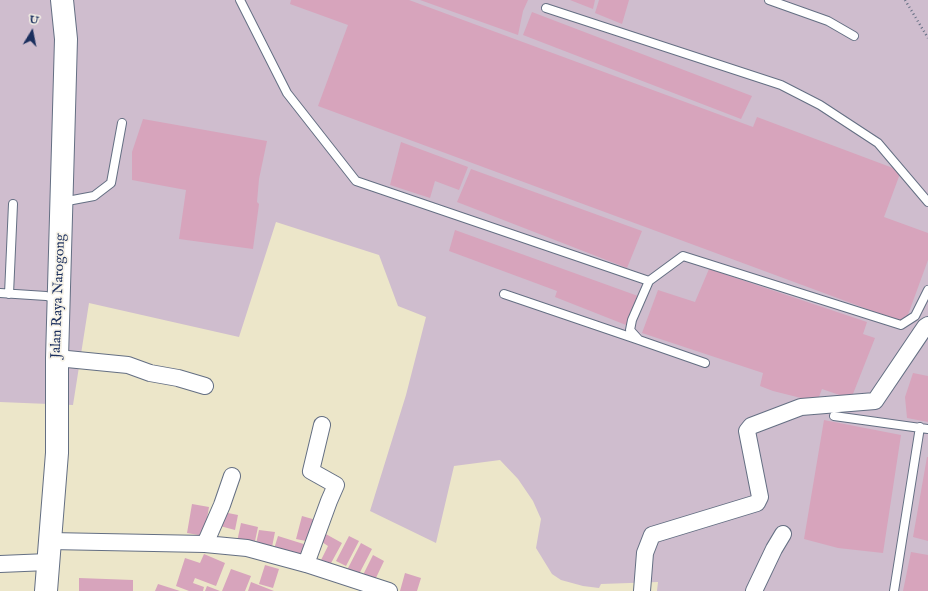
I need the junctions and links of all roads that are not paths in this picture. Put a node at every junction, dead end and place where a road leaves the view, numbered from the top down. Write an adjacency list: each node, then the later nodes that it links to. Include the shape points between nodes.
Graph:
1 (62, 0): 7 (main road, Jalan Raya Narogong, via 66,39)
2 (240, 0): 10 (lane, via 287,93 356,181)
3 (769, 0): 5 (lane, via 828,21)
4 (546, 8): 8 (lane, via 781,85 820,105 878,143)
5 (854, 36)
6 (122, 123): 7 (lane, via 111,183 94,196)
7 (62, 202): 15 (main road, Jalan Raya Narogong)
8 (928, 202)
9 (13, 204): 13 (lane)
10 (649, 281): 11 (lane, via 683,256 901,325 915,316); 17 (lane, via 630,325 630,330)
11 (928, 290)
12 (0, 293): 13 (lane)
13 (9, 294): 15 (lane, via 46,296)
14 (504, 294): 17 (lane)
15 (59, 300): 18 (main road, Jalan Raya Narogong)
16 (928, 325): 32 (street, via 875,401 801,407 751,426 747,431 760,498 757,503 652,535 645,553)
17 (639, 340): 19 (lane)
18 (57, 358): 20 (street, via 128,365); 27 (main road, Jalan Raya Narogong, via 57,453)
19 (706, 363)
20 (205, 386)
21 (834, 416): 23 (lane)
22 (322, 425): 29 (street, via 311,471 336,485)
23 (924, 428): 34 (lane)
24 (232, 476): 26 (street)
25 (783, 534): 33 (street)
26 (205, 544): 27 (street); 29 (street, via 247,548)
27 (49, 552): 28 (street); 30 (main road, Jalan Raya Narogong)
28 (0, 564)
29 (306, 564): 31 (street)
30 (46, 591)
31 (389, 591)
32 (642, 591)
33 (754, 591)
34 (894, 591)

